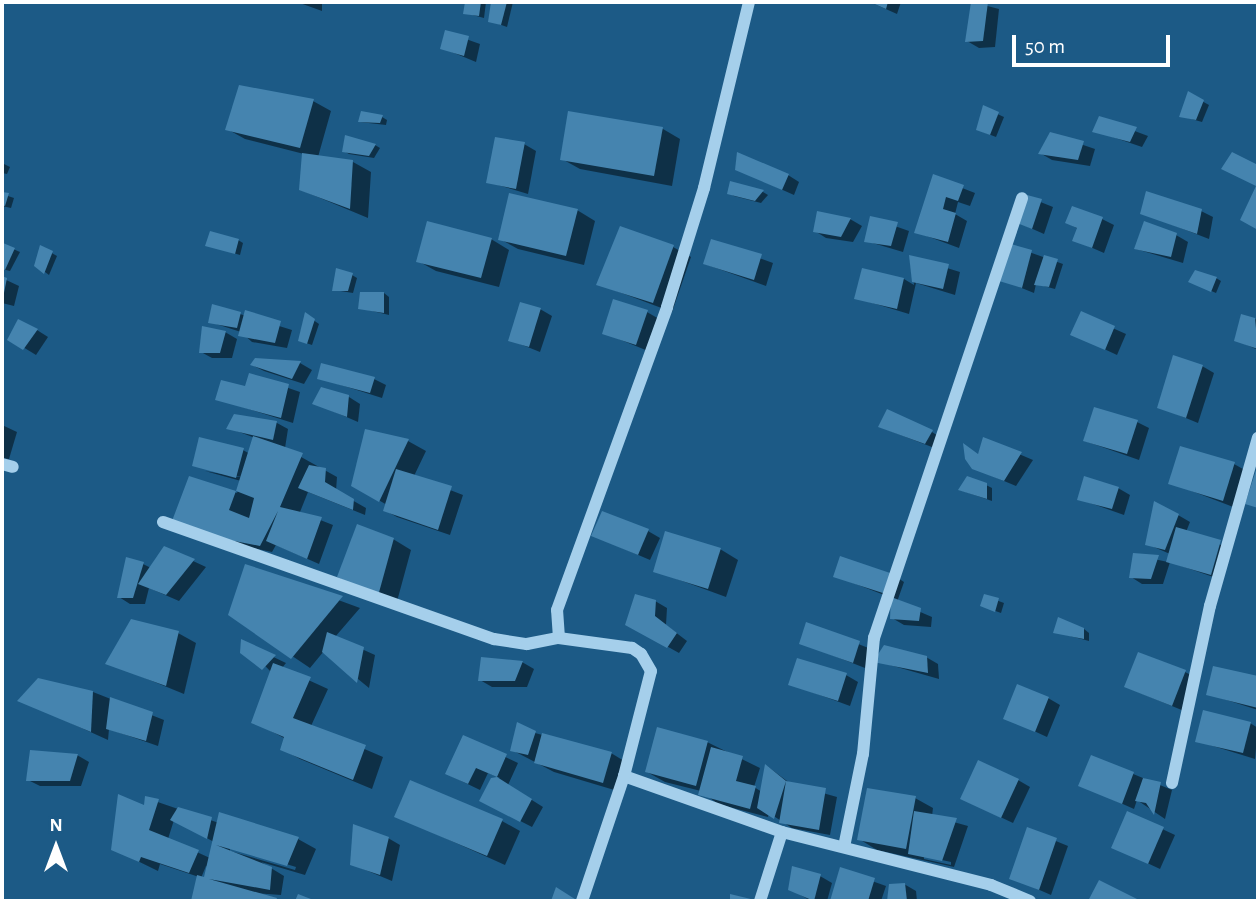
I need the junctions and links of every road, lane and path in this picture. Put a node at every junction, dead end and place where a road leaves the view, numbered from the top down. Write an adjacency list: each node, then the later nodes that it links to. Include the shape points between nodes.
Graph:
1 (749, 2): 5 (street, via 704,188 671,294 559,597)
2 (1022, 198): 9 (street, via 874,638 863,754)
3 (1258, 439): 7 (street, via 1210,606)
4 (163, 522): 5 (street, via 494,639 527,644)
5 (559, 638): 6 (street, via 632,648 648,662 651,680)
6 (624, 776): 8 (street); 10 (street)
7 (1172, 783)
8 (782, 832): 9 (street); 11 (street)
9 (844, 848): 12 (street, via 991,885)
10 (582, 901)
11 (760, 901)
12 (1030, 901)

